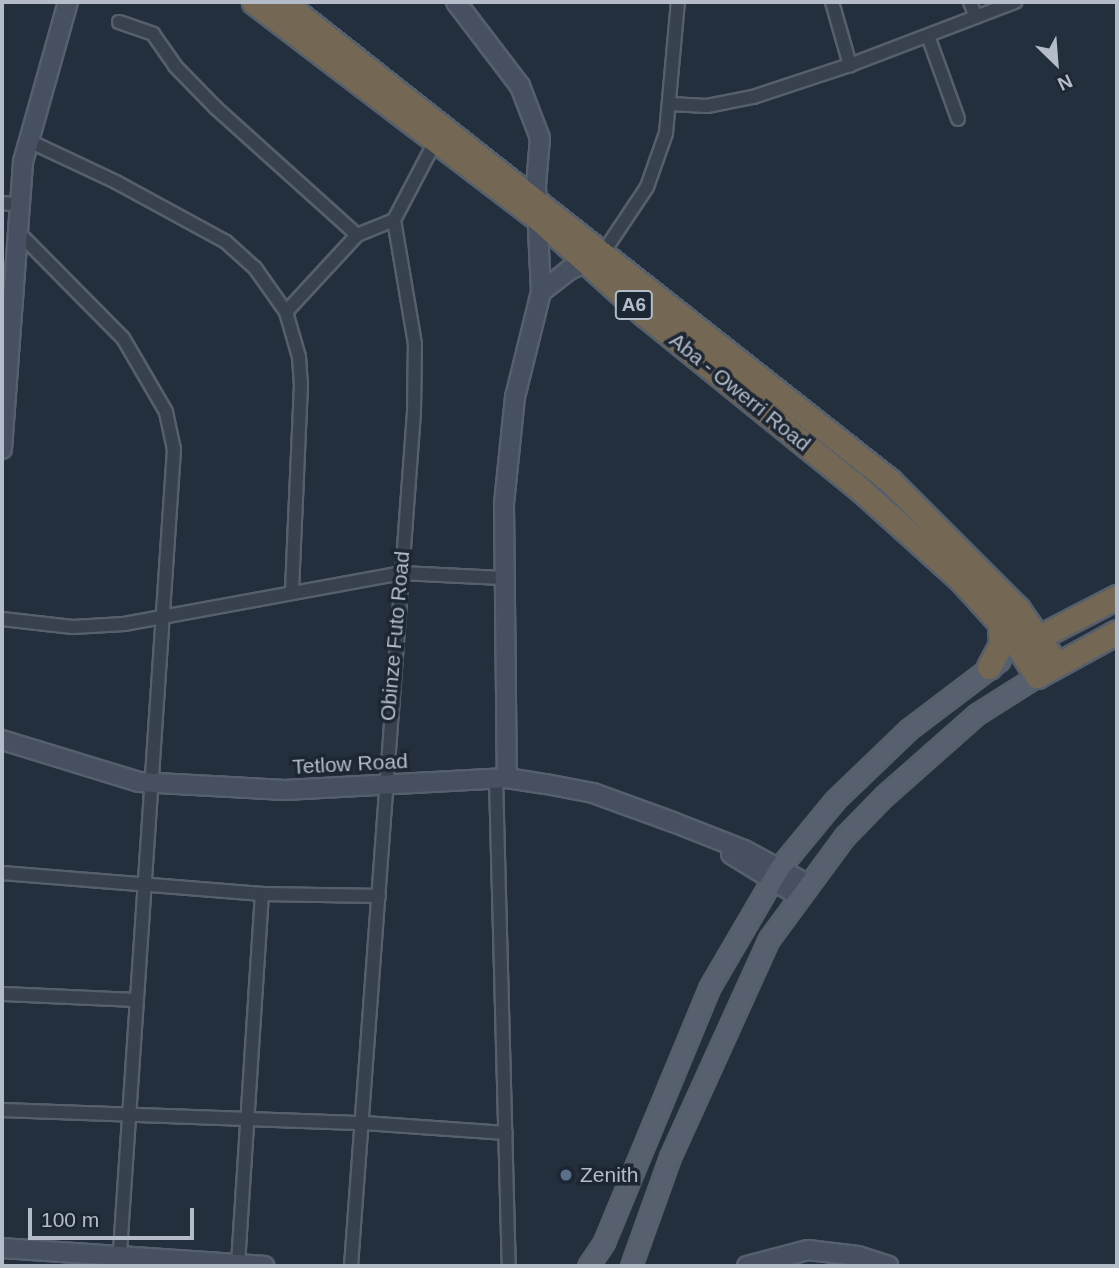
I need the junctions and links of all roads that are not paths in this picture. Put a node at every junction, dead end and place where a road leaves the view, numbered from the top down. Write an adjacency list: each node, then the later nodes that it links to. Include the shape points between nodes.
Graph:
1 (68, 2): 15 (street)
2 (254, 2): 16 (highway, Aba - Owerri Road / A6)
3 (283, 2): 18 (highway, Aba - Owerri Road / A6)
4 (456, 2): 18 (street, via 520,86 533,111 540,149)
5 (678, 2): 13 (street)
6 (832, 2): 12 (street)
7 (970, 2): 9 (street)
8 (1015, 2): 9 (street)
9 (976, 17): 11 (street)
10 (120, 22): 21 (street, via 153,34 175,66 216,108)
11 (928, 36): 12 (street); 14 (street)
12 (850, 65): 13 (street, via 731,103)
13 (670, 104): 22 (street, via 666,133 647,187)
14 (958, 119)
15 (29, 141): 17 (street); 24 (street, via 116,181 226,242 256,268)
16 (435, 142): 18 (highway, Aba - Owerri Road / A6); 19 (street)
17 (11, 204): 20 (street)
18 (540, 210): 22 (highway, Aba - Owerri Road / A6); 23 (street)
19 (394, 220): 21 (street); 26 (street, Obinze Futo Road, via 415,344)
20 (18, 232): 25 (street); 31 (street, via 123,338 166,412 174,449)
21 (357, 235): 24 (street)
22 (597, 258): 23 (street, via 569,270); 30 (highway, Aba - Owerri Road / A6, via 890,481)
23 (541, 292): 27 (street, via 515,397)
24 (286, 312): 28 (street, via 299,357 301,384)
25 (2, 449)
26 (401, 573): 27 (street); 28 (street); 41 (street, Obinze Futo Road)
27 (502, 578): 39 (street)
28 (292, 593): 31 (street)
29 (1117, 597): 33 (highway)
30 (1009, 616): 33 (highway, A6, via 1048,625); 35 (highway, Aba - Owerri Road / A6); 36 (highway)
31 (164, 618): 32 (street, via 73,627); 40 (street)
32 (2, 619)
33 (1066, 623): 35 (highway)
34 (1117, 632): 37 (highway)
35 (1028, 643): 36 (main road); 37 (highway, Aba - Owerri Road / A6)
36 (989, 667): 43 (main road, via 874,761)
37 (1047, 670): 45 (main road, via 977,714 926,756 845,836)
38 (2, 740): 40 (street, Tetlow Road)
39 (501, 779): 41 (street, Tetlow Road); 43 (street, Tetlow Road, via 593,793 699,832); 54 (street)
40 (153, 783): 41 (street, Tetlow Road, via 285,790); 44 (street)
41 (383, 785): 47 (street, Obinze Futo Road)
42 (2, 873): 44 (street)
43 (776, 874): 45 (street, Tetlow Road); 61 (main road, via 709,988 604,1242)
44 (142, 884): 46 (street); 49 (street)
45 (803, 890): 62 (main road, via 769,939 730,1017 670,1157)
46 (262, 894): 47 (street); 52 (street)
47 (379, 896): 53 (street, Obinze Futo Road)
48 (2, 994): 49 (street)
49 (135, 1000): 51 (street)
50 (2, 1110): 51 (street)
51 (131, 1115): 52 (street); 56 (street)
52 (250, 1122): 53 (street); 57 (street)
53 (363, 1123): 54 (street); 59 (street, Obinze Futo Road)
54 (506, 1133): 60 (street)
55 (2, 1248): 56 (street)
56 (119, 1261): 57 (street)
57 (238, 1264): 58 (street)
58 (264, 1266)
59 (351, 1266)
60 (509, 1266)
61 (588, 1266)
62 (631, 1266)
63 (747, 1266): 64 (street, via 808,1250 858,1256)
64 (888, 1266)

